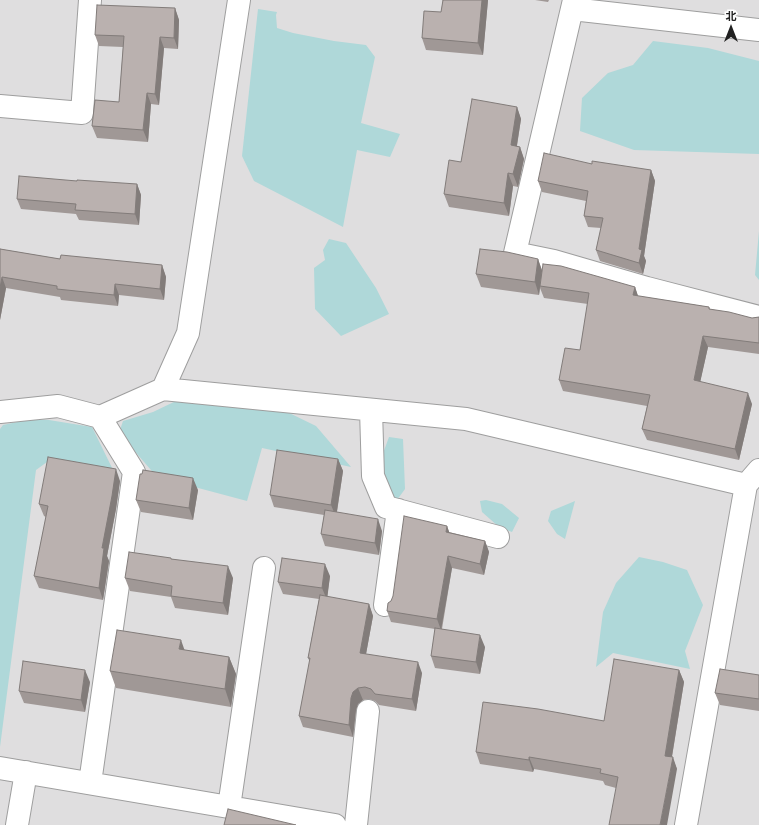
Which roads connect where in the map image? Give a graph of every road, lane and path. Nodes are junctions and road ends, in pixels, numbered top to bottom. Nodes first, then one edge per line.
1 (90, 0) edge
2 (239, 0) edge
3 (573, 4) edge
4 (759, 30) edge
5 (0, 106) edge
6 (759, 317) edge
7 (163, 390) junction
8 (370, 410) junction
9 (0, 412) edge
10 (100, 418) junction
11 (752, 477) edge
12 (398, 510) junction
13 (498, 537) dead end
14 (264, 568) dead end
15 (386, 606) edge
16 (368, 711) dead end
17 (0, 768) edge
18 (26, 772) junction
19 (90, 783) junction
20 (229, 807) junction
21 (325, 824) edge
22 (16, 825) edge
23 (356, 825) edge
24 (686, 825) edge

1 - 5 street
2 - 7 street
3 - 4 street
3 - 6 street
7 - 8 street
7 - 10 street
8 - 11 street
8 - 12 street
9 - 10 street
10 - 19 street
11 - 24 street
12 - 13 street
12 - 15 street
14 - 20 street
16 - 23 street
17 - 18 street
18 - 19 street
18 - 22 street
19 - 20 street
20 - 21 street

